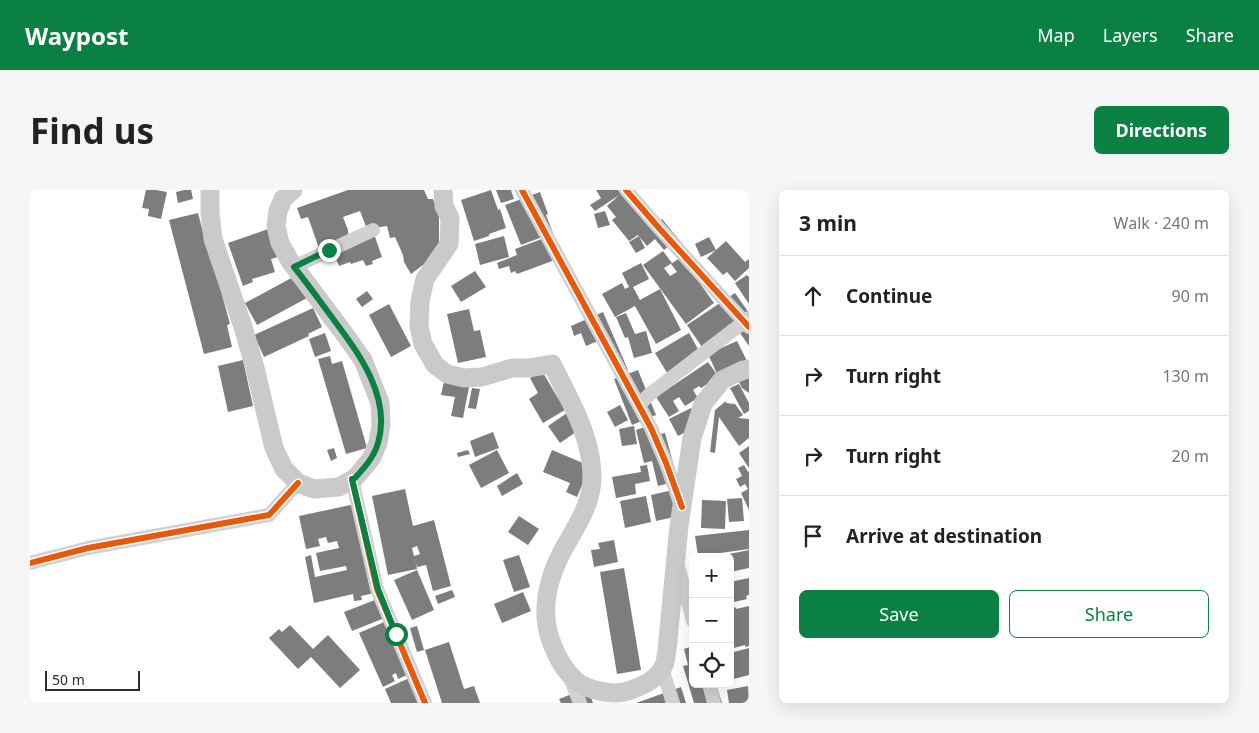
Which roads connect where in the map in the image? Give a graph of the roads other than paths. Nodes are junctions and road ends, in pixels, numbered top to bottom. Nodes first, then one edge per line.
1 (210, 190) edge
2 (293, 190) edge
3 (443, 190) edge
4 (522, 190) edge
5 (626, 190) edge
6 (373, 230) dead end
7 (294, 267) junction
8 (747, 322) edge
9 (749, 370) edge
10 (639, 405) junction
11 (352, 479) junction
12 (298, 483) junction
13 (682, 508) junction
14 (676, 557) junction
15 (30, 563) edge
16 (689, 606) edge
17 (662, 668) junction
18 (569, 674) junction
19 (711, 688) edge
20 (613, 697) edge
21 (425, 703) edge
22 (580, 703) edge
23 (673, 703) edge
24 (714, 703) edge

1 - 12 main road
2 - 7 main road
3 - 18 main road
4 - 10 street
5 - 8 street
6 - 7 street
7 - 11 main road
8 - 10 street
9 - 13 main road
10 - 13 street
11 - 12 main road
11 - 21 street
12 - 15 street
13 - 14 main road
14 - 16 street
14 - 17 main road
17 - 20 main road
17 - 23 street
18 - 20 main road
18 - 22 street
19 - 24 street

